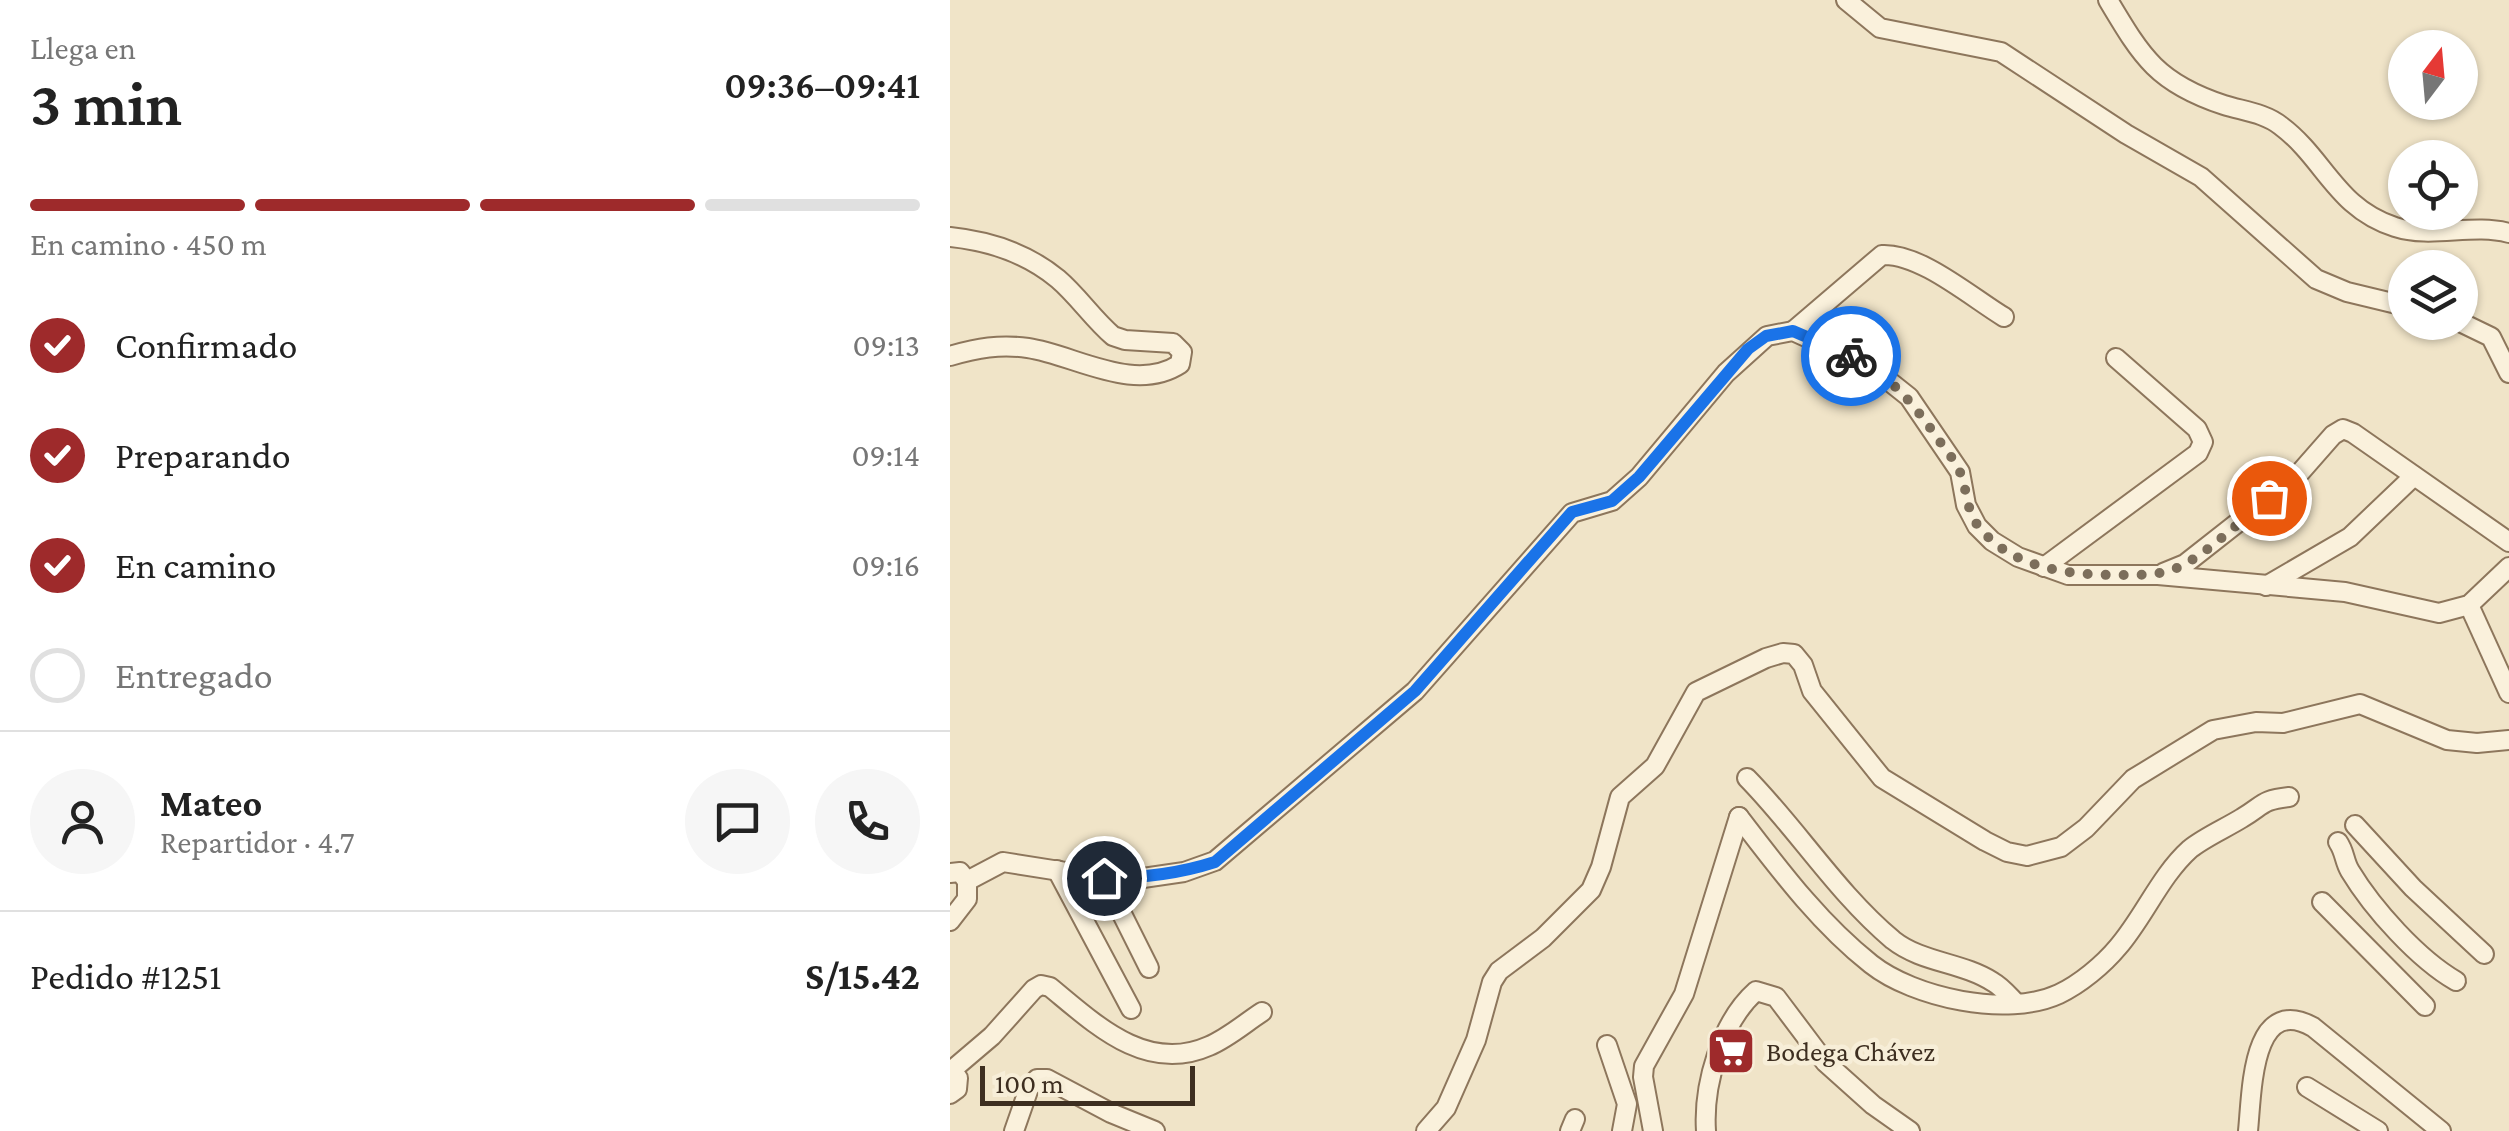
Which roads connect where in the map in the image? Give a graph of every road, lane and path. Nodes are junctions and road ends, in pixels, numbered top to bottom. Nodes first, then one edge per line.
1 (1846, 0) edge
2 (2108, 0) edge
3 (2509, 234) edge
4 (950, 237) edge
5 (2388, 302) edge
6 (2004, 317) dead end
7 (1793, 331) junction
8 (2478, 331) edge
9 (950, 356) edge
10 (2116, 358) dead end
11 (2509, 372) edge
12 (2414, 476) junction
13 (2509, 542) edge
14 (2044, 566) junction
15 (2509, 567) edge
16 (2158, 575) junction
17 (2266, 586) junction
18 (2469, 604) junction
19 (2509, 694) edge
20 (2508, 744) edge
21 (1746, 778) dead end
22 (2289, 797) dead end
23 (2355, 824) dead end
24 (2338, 842) dead end
25 (1057, 870) junction
26 (959, 877) edge
27 (1104, 878) junction
28 (2322, 902) dead end
29 (950, 921) edge
30 (2484, 954) dead end
31 (1149, 968) dead end
32 (2456, 981) dead end
33 (2016, 1003) junction
34 (2425, 1006) dead end
35 (1131, 1008) dead end
36 (1262, 1012) dead end
37 (1606, 1045) dead end
38 (951, 1069) edge
39 (2307, 1087) dead end
40 (950, 1094) edge
41 (1014, 1131) edge
42 (1155, 1131) edge
43 (1426, 1131) edge
44 (1622, 1131) edge
45 (1653, 1131) edge
46 (1706, 1131) edge
47 (1910, 1131) edge
48 (2248, 1131) edge
49 (2378, 1131) edge
50 (2441, 1131) edge

1 - 5 street
2 - 3 street
4 - 9 street
6 - 7 street
7 - 14 street
7 - 27 street
8 - 11 street
10 - 14 street
12 - 13 street
12 - 16 street
12 - 17 street
14 - 16 street
15 - 18 street
16 - 17 street
17 - 18 street
18 - 19 street
20 - 43 street
21 - 33 street
22 - 33 street
23 - 30 street
24 - 32 street
25 - 26 street
25 - 27 street
25 - 35 street
26 - 29 street
27 - 31 street
28 - 34 street
33 - 45 street
36 - 38 street
37 - 44 street
38 - 40 street
39 - 49 street
41 - 42 street
46 - 47 street
48 - 50 street

